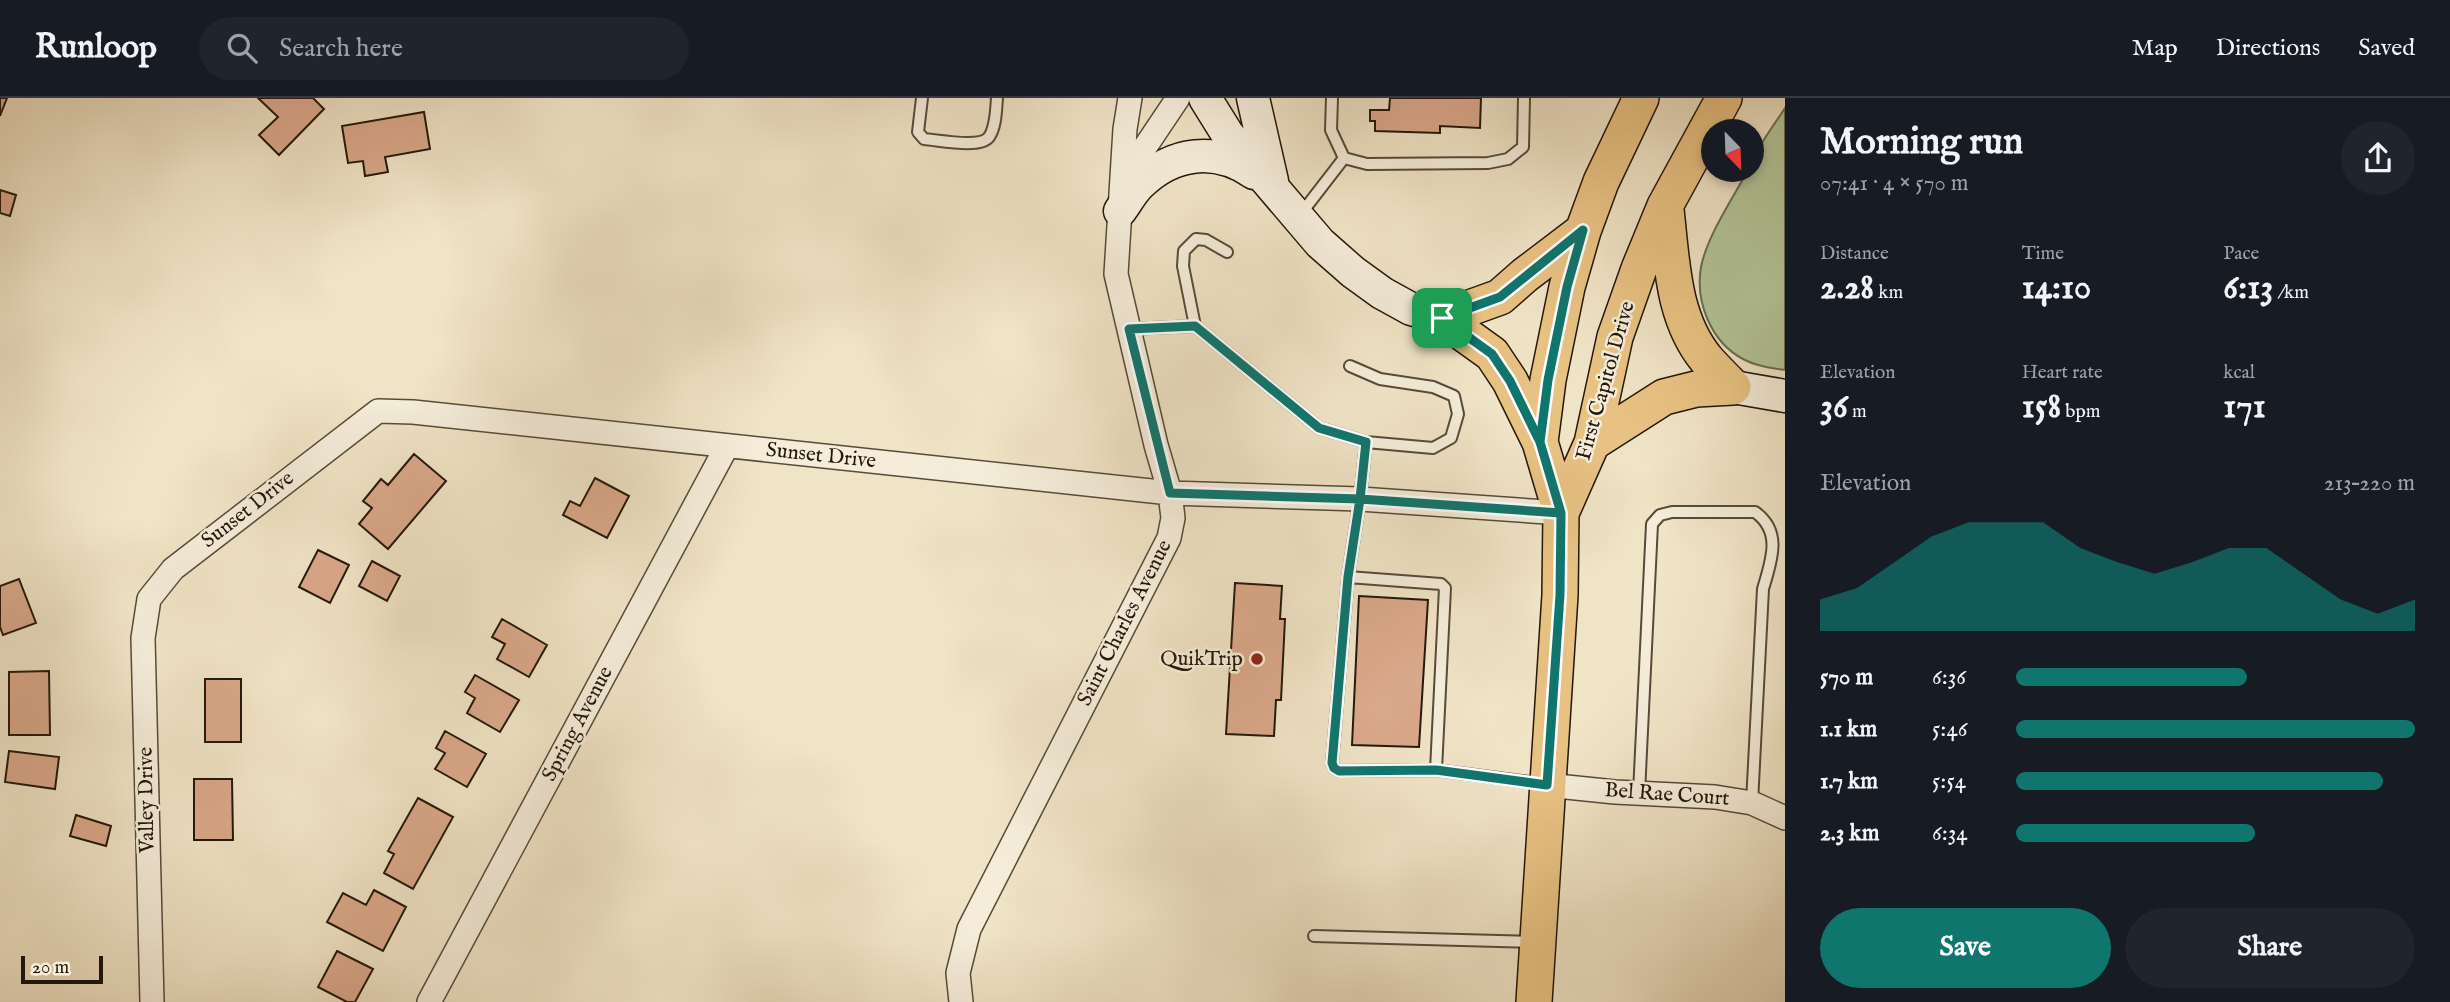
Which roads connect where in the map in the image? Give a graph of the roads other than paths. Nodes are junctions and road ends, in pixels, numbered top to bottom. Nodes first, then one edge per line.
1 (922, 98) edge
2 (998, 98) edge
3 (1130, 98) edge
4 (1178, 98) edge
5 (1205, 98) edge
6 (1253, 98) edge
7 (1332, 98) edge
8 (1524, 98) edge
9 (1641, 98) edge
10 (1724, 98) edge
11 (1343, 158) junction
12 (1123, 180) junction
13 (1273, 186) junction
14 (1665, 206) junction
15 (1119, 211) junction
16 (1298, 218) junction
17 (1583, 230) junction
18 (1227, 252) dead end
19 (1442, 318) junction
20 (1195, 326) junction
21 (1129, 329) junction
22 (1350, 366) dead end
23 (1733, 387) junction
24 (1785, 396) edge
25 (1366, 442) junction
26 (1540, 442) junction
27 (1592, 443) junction
28 (727, 446) junction
29 (1170, 493) junction
30 (1360, 499) junction
31 (1561, 513) junction
32 (1348, 577) junction
33 (149, 599) joint
34 (1436, 770) junction
35 (1547, 785) junction
36 (1639, 793) junction
37 (1752, 803) junction
38 (1785, 818) edge
39 (1314, 936) dead end
40 (1538, 942) junction
41 (152, 1002) edge
42 (429, 1002) edge
43 (961, 1002) edge
44 (1534, 1002) edge

1 - 2 lane
3 - 12 street, Saint Charles Avenue
4 - 12 street, Saint Charles Avenue
5 - 13 street
6 - 13 street
7 - 11 lane
8 - 11 lane
9 - 17 main road, First Capitol Drive
10 - 14 main road, First Capitol Drive
11 - 16 lane
12 - 15 street, Saint Charles Avenue
13 - 15 street
13 - 16 street
14 - 23 main road
14 - 27 main road, First Capitol Drive
15 - 21 street, Saint Charles Avenue
16 - 19 street
17 - 19 main road
17 - 26 main road, First Capitol Drive
18 - 20 lane
19 - 26 main road
20 - 21 lane
20 - 25 lane
21 - 29 street, Saint Charles Avenue
22 - 25 lane
23 - 24 street
23 - 27 main road
25 - 30 lane
26 - 31 main road, First Capitol Drive
27 - 31 main road, First Capitol Drive
28 - 29 street, Sunset Drive
28 - 33 street, Sunset Drive
28 - 42 street, Spring Avenue
29 - 30 street, Sunset Drive
29 - 43 street, Saint Charles Avenue
30 - 31 street, Sunset Drive
30 - 32 lane
31 - 35 main road, First Capitol Drive
32 - 34 lane
32 - 34 lane
33 - 41 street, Valley Drive
34 - 35 lane
35 - 36 street, Bel Rae Court
35 - 40 main road, First Capitol Drive
36 - 37 street, Bel Rae Court
36 - 37 lane
37 - 38 street, Bel Rae Court
39 - 40 lane
40 - 44 main road, First Capitol Drive

